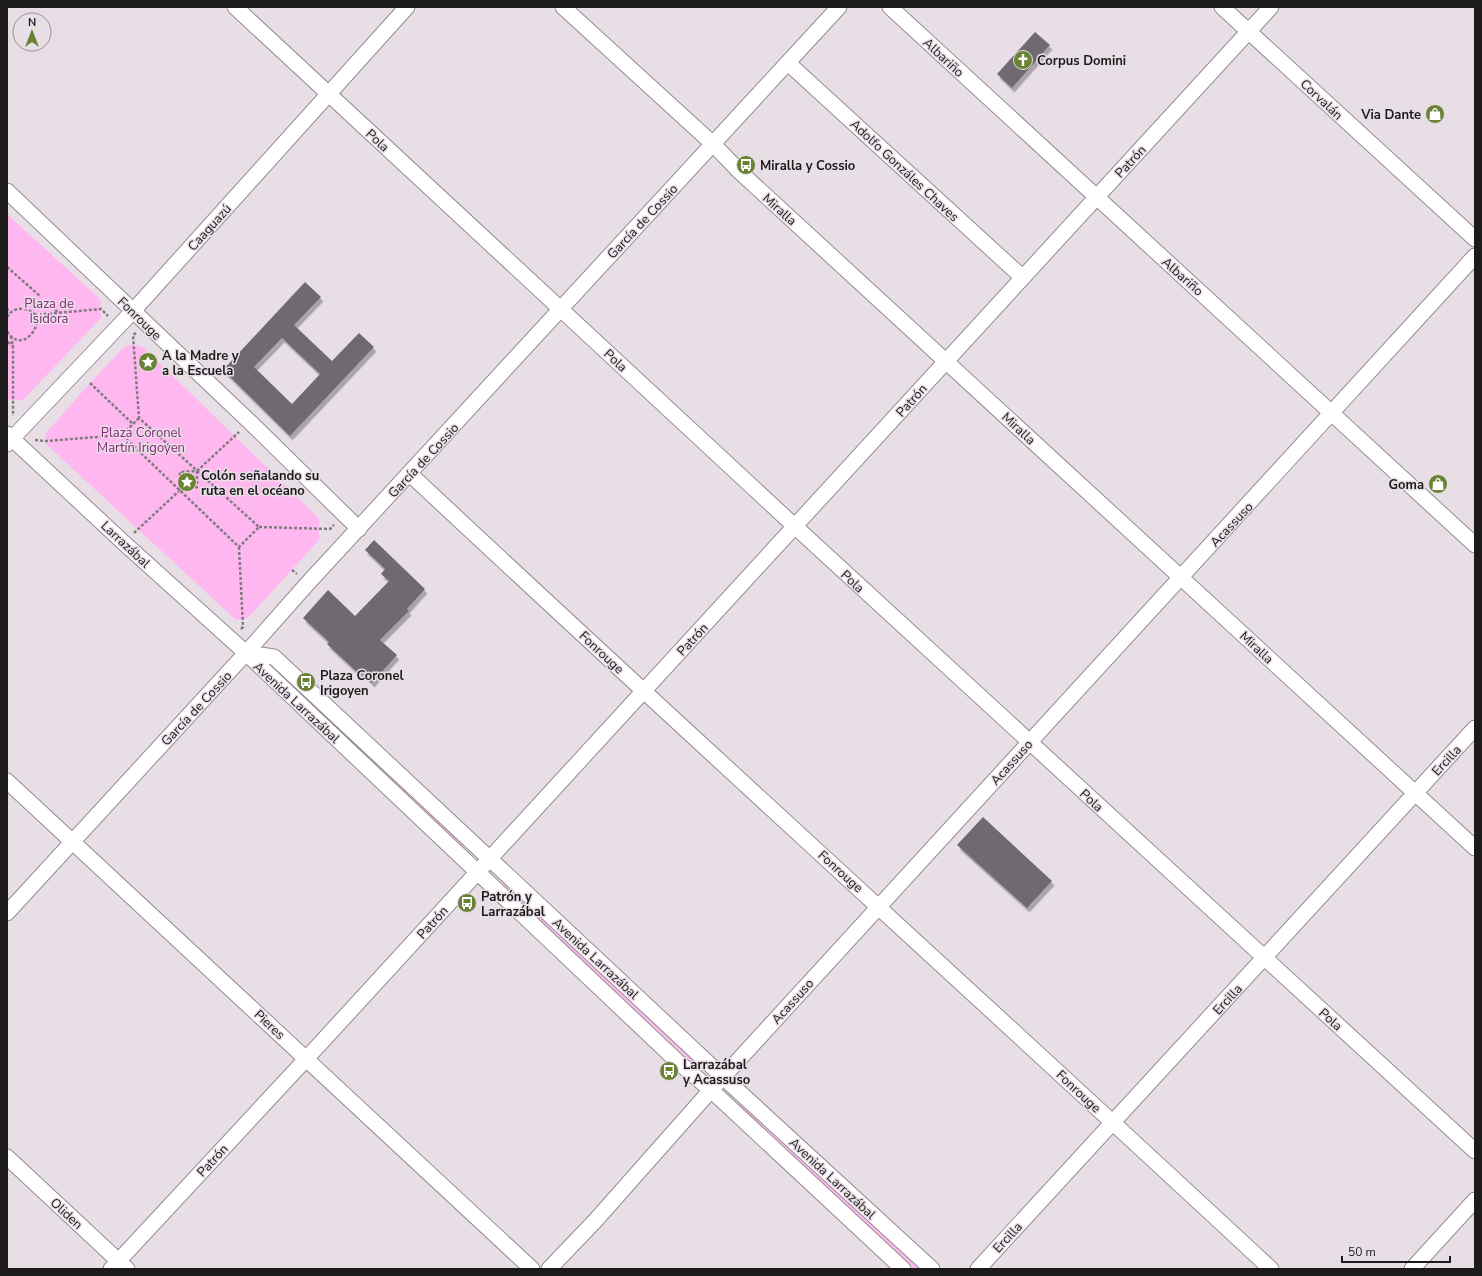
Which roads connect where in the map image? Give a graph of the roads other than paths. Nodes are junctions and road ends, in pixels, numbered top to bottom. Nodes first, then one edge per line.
1 (235, 7) edge
2 (407, 7) edge
3 (563, 7) edge
4 (839, 7) edge
5 (890, 7) edge
6 (1222, 7) edge
7 (1271, 7) edge
8 (1248, 31) junction
9 (788, 63) junction
10 (328, 94) junction
11 (713, 144) junction
12 (7, 191) edge
13 (1097, 197) junction
14 (1475, 239) edge
15 (1475, 256) edge
16 (1022, 277) junction
17 (560, 309) junction
18 (133, 312) junction
19 (947, 361) junction
20 (1333, 413) junction
21 (9, 438) edge
22 (410, 474) junction
23 (795, 527) junction
24 (359, 529) junction
25 (1475, 545) edge
26 (1182, 578) junction
27 (246, 653) junction
28 (644, 691) junction
29 (1475, 728) edge
30 (1029, 742) junction
31 (7, 781) edge
32 (1415, 793) junction
33 (73, 842) junction
34 (1475, 848) edge
35 (490, 858) junction
36 (477, 873) junction
37 (879, 906) junction
38 (7, 913) edge
39 (1264, 959) junction
40 (307, 1058) junction
41 (723, 1077) junction
42 (711, 1090) junction
43 (1113, 1122) junction
44 (1475, 1151) edge
45 (7, 1158) edge
46 (1475, 1200) edge
47 (118, 1266) edge
48 (532, 1269) edge
49 (549, 1269) edge
50 (903, 1269) edge
51 (932, 1269) edge
52 (978, 1269) edge
53 (1271, 1269) edge
54 (1412, 1269) edge

1 - 10 street, Pola
2 - 10 street, Caaguazú
3 - 11 street, Miralla
4 - 9 street, García de Cossio
5 - 13 street, Albariño
6 - 8 street, Corvalán
7 - 8 street, Patrón
8 - 13 street, Patrón
8 - 14 street, Corvalán
9 - 11 street, García de Cossio
9 - 16 street, Adolfo Gonzáles Chaves
10 - 17 street, Pola
10 - 18 street, Caaguazú
11 - 17 street, García de Cossio
11 - 19 street, Miralla
12 - 18 street, Fonrouge
13 - 16 street, Patrón
13 - 20 street, Albariño
15 - 20 street, Acassuso
16 - 19 street, Patrón
17 - 22 street, García de Cossio
17 - 23 street, Pola
18 - 21 street, Caaguazú
18 - 24 street, Fonrouge
19 - 23 street, Patrón
19 - 26 street, Miralla
20 - 25 street, Albariño
20 - 26 street, Acassuso
21 - 27 street, Larrazábal
22 - 24 street, García de Cossio
22 - 28 street, Fonrouge
23 - 28 street, Patrón
23 - 30 street, Pola
24 - 27 street, García de Cossio
26 - 30 street, Acassuso
26 - 32 street, Miralla
27 - 33 street, García de Cossio
27 - 35 street, Avenida Larrazábal
27 - 36 street, Avenida Larrazábal
28 - 35 street, Patrón
28 - 37 street, Fonrouge
29 - 32 street, Ercilla
30 - 37 street, Acassuso
30 - 39 street, Pola
31 - 33 street, Pieres
32 - 34 street, Miralla
32 - 39 street, Ercilla
33 - 38 street, García de Cossio
33 - 40 street, Pieres
35 - 36 street, Patrón
35 - 41 street, Avenida Larrazábal
36 - 40 street, Patrón
36 - 42 street, Avenida Larrazábal
37 - 41 street, Acassuso
37 - 43 street, Fonrouge
39 - 43 street, Ercilla
39 - 44 street, Pola
40 - 47 street, Patrón
40 - 48 street, Pieres
41 - 42 street, Acassuso
41 - 51 street, Avenida Larrazábal
42 - 49 street, Acassuso
42 - 50 street, Avenida Larrazábal
43 - 52 street, Ercilla
43 - 53 street, Fonrouge
45 - 47 street, Oliden
46 - 54 street

